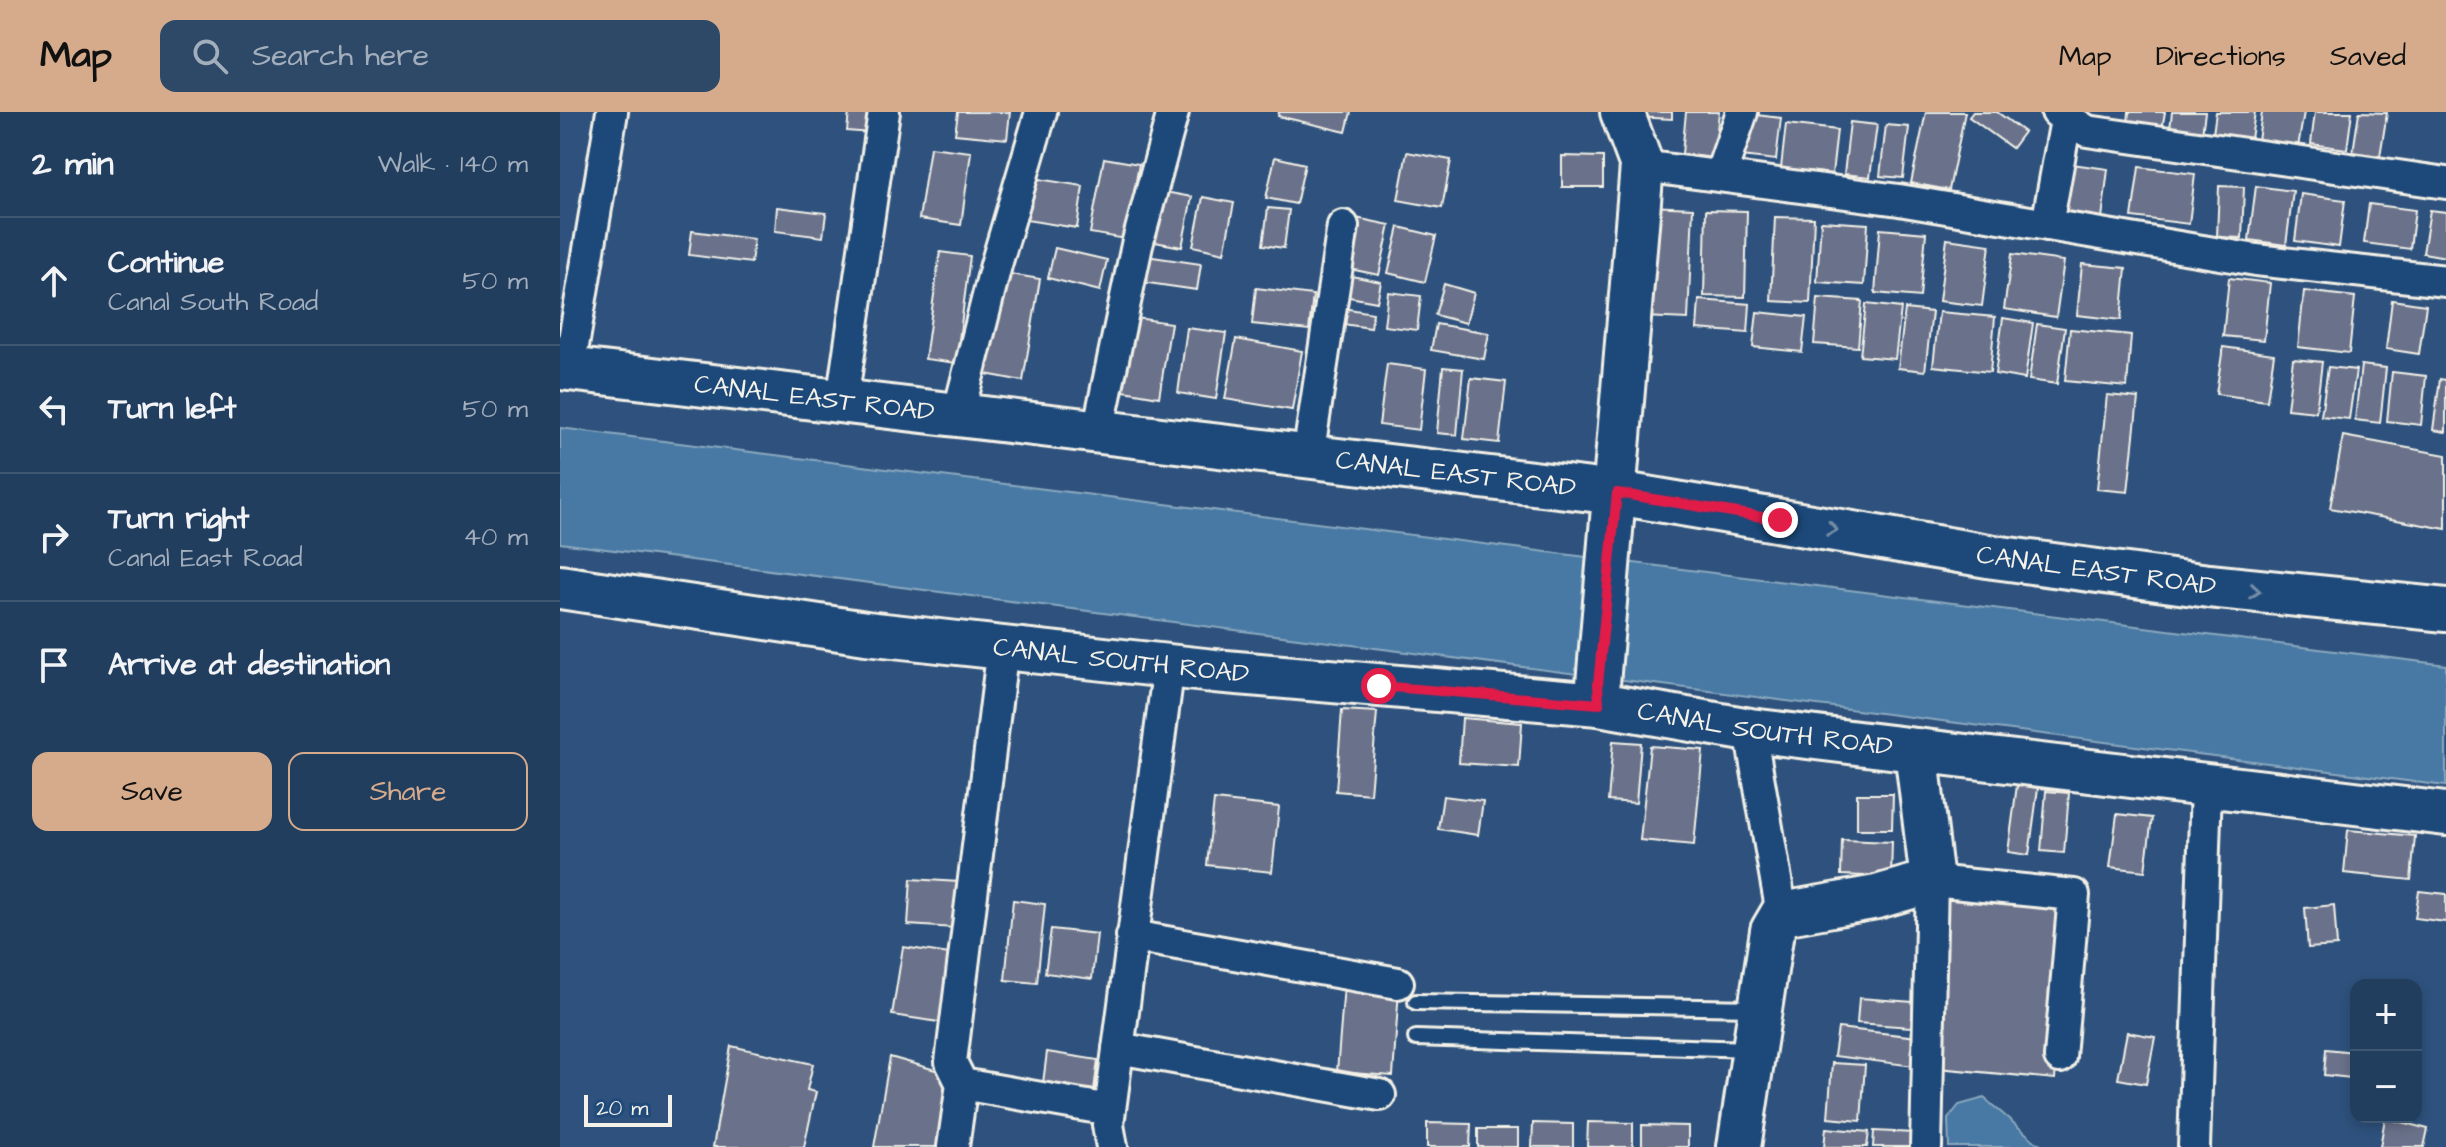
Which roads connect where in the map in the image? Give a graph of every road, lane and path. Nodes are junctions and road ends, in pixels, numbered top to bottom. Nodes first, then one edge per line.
1 (612, 112) edge
2 (884, 112) edge
3 (1041, 112) edge
4 (1173, 112) edge
5 (1622, 112) edge
6 (1742, 112) edge
7 (2062, 116) edge
8 (1642, 166) junction
9 (1720, 176) junction
10 (2446, 183) edge
11 (2047, 225) junction
12 (1343, 226) dead end
13 (2446, 281) edge
14 (565, 369) edge
15 (842, 401) junction
16 (958, 415) junction
17 (1098, 431) junction
18 (1308, 457) junction
19 (1616, 509) junction
20 (560, 587) edge
21 (2446, 610) edge
22 (1003, 647) junction
23 (1169, 665) junction
24 (1599, 694) junction
25 (1750, 730) junction
26 (1916, 750) junction
27 (2206, 787) junction
28 (2446, 814) edge
29 (1932, 881) junction
30 (1782, 914) junction
31 (1132, 936) junction
32 (1407, 992) joint
33 (1761, 1008) junction
34 (1416, 1038) dead end
35 (1118, 1048) junction
36 (1754, 1049) junction
37 (2060, 1057) dead end
38 (962, 1084) junction
39 (1380, 1095) dead end
40 (1110, 1110) junction
41 (953, 1147) edge
42 (1112, 1147) edge
43 (1739, 1147) edge
44 (1926, 1147) edge
45 (2194, 1147) edge

1 - 14 street
2 - 15 street
3 - 16 street
4 - 17 street
5 - 8 street
6 - 9 street
7 - 10 street
7 - 11 street
8 - 9 street
8 - 19 street
9 - 11 street
11 - 13 street
12 - 18 street
14 - 15 street, CANAL EAST ROAD
15 - 16 street, CANAL EAST ROAD
16 - 17 street, CANAL EAST ROAD
17 - 18 street, CANAL EAST ROAD
18 - 19 street, CANAL EAST ROAD
19 -> 21 street, CANAL EAST ROAD
19 - 24 street
20 - 22 street, CANAL SOUTH ROAD
22 - 23 street, CANAL SOUTH ROAD
22 - 38 street
23 - 24 street, CANAL SOUTH ROAD
23 - 31 street
24 - 25 street, CANAL SOUTH ROAD
25 - 26 street, CANAL SOUTH ROAD
25 - 30 street
26 - 27 street, CANAL SOUTH ROAD
26 - 29 street
27 - 28 street, CANAL SOUTH ROAD
27 - 45 street
29 - 30 street
29 - 37 street
29 - 44 street
30 - 33 street
31 - 32 street
31 - 35 street
32 - 33 lane
33 - 36 street
34 - 36 lane
35 - 39 street
35 - 40 street
36 - 43 street
38 - 40 street
38 - 41 street
40 - 42 street

